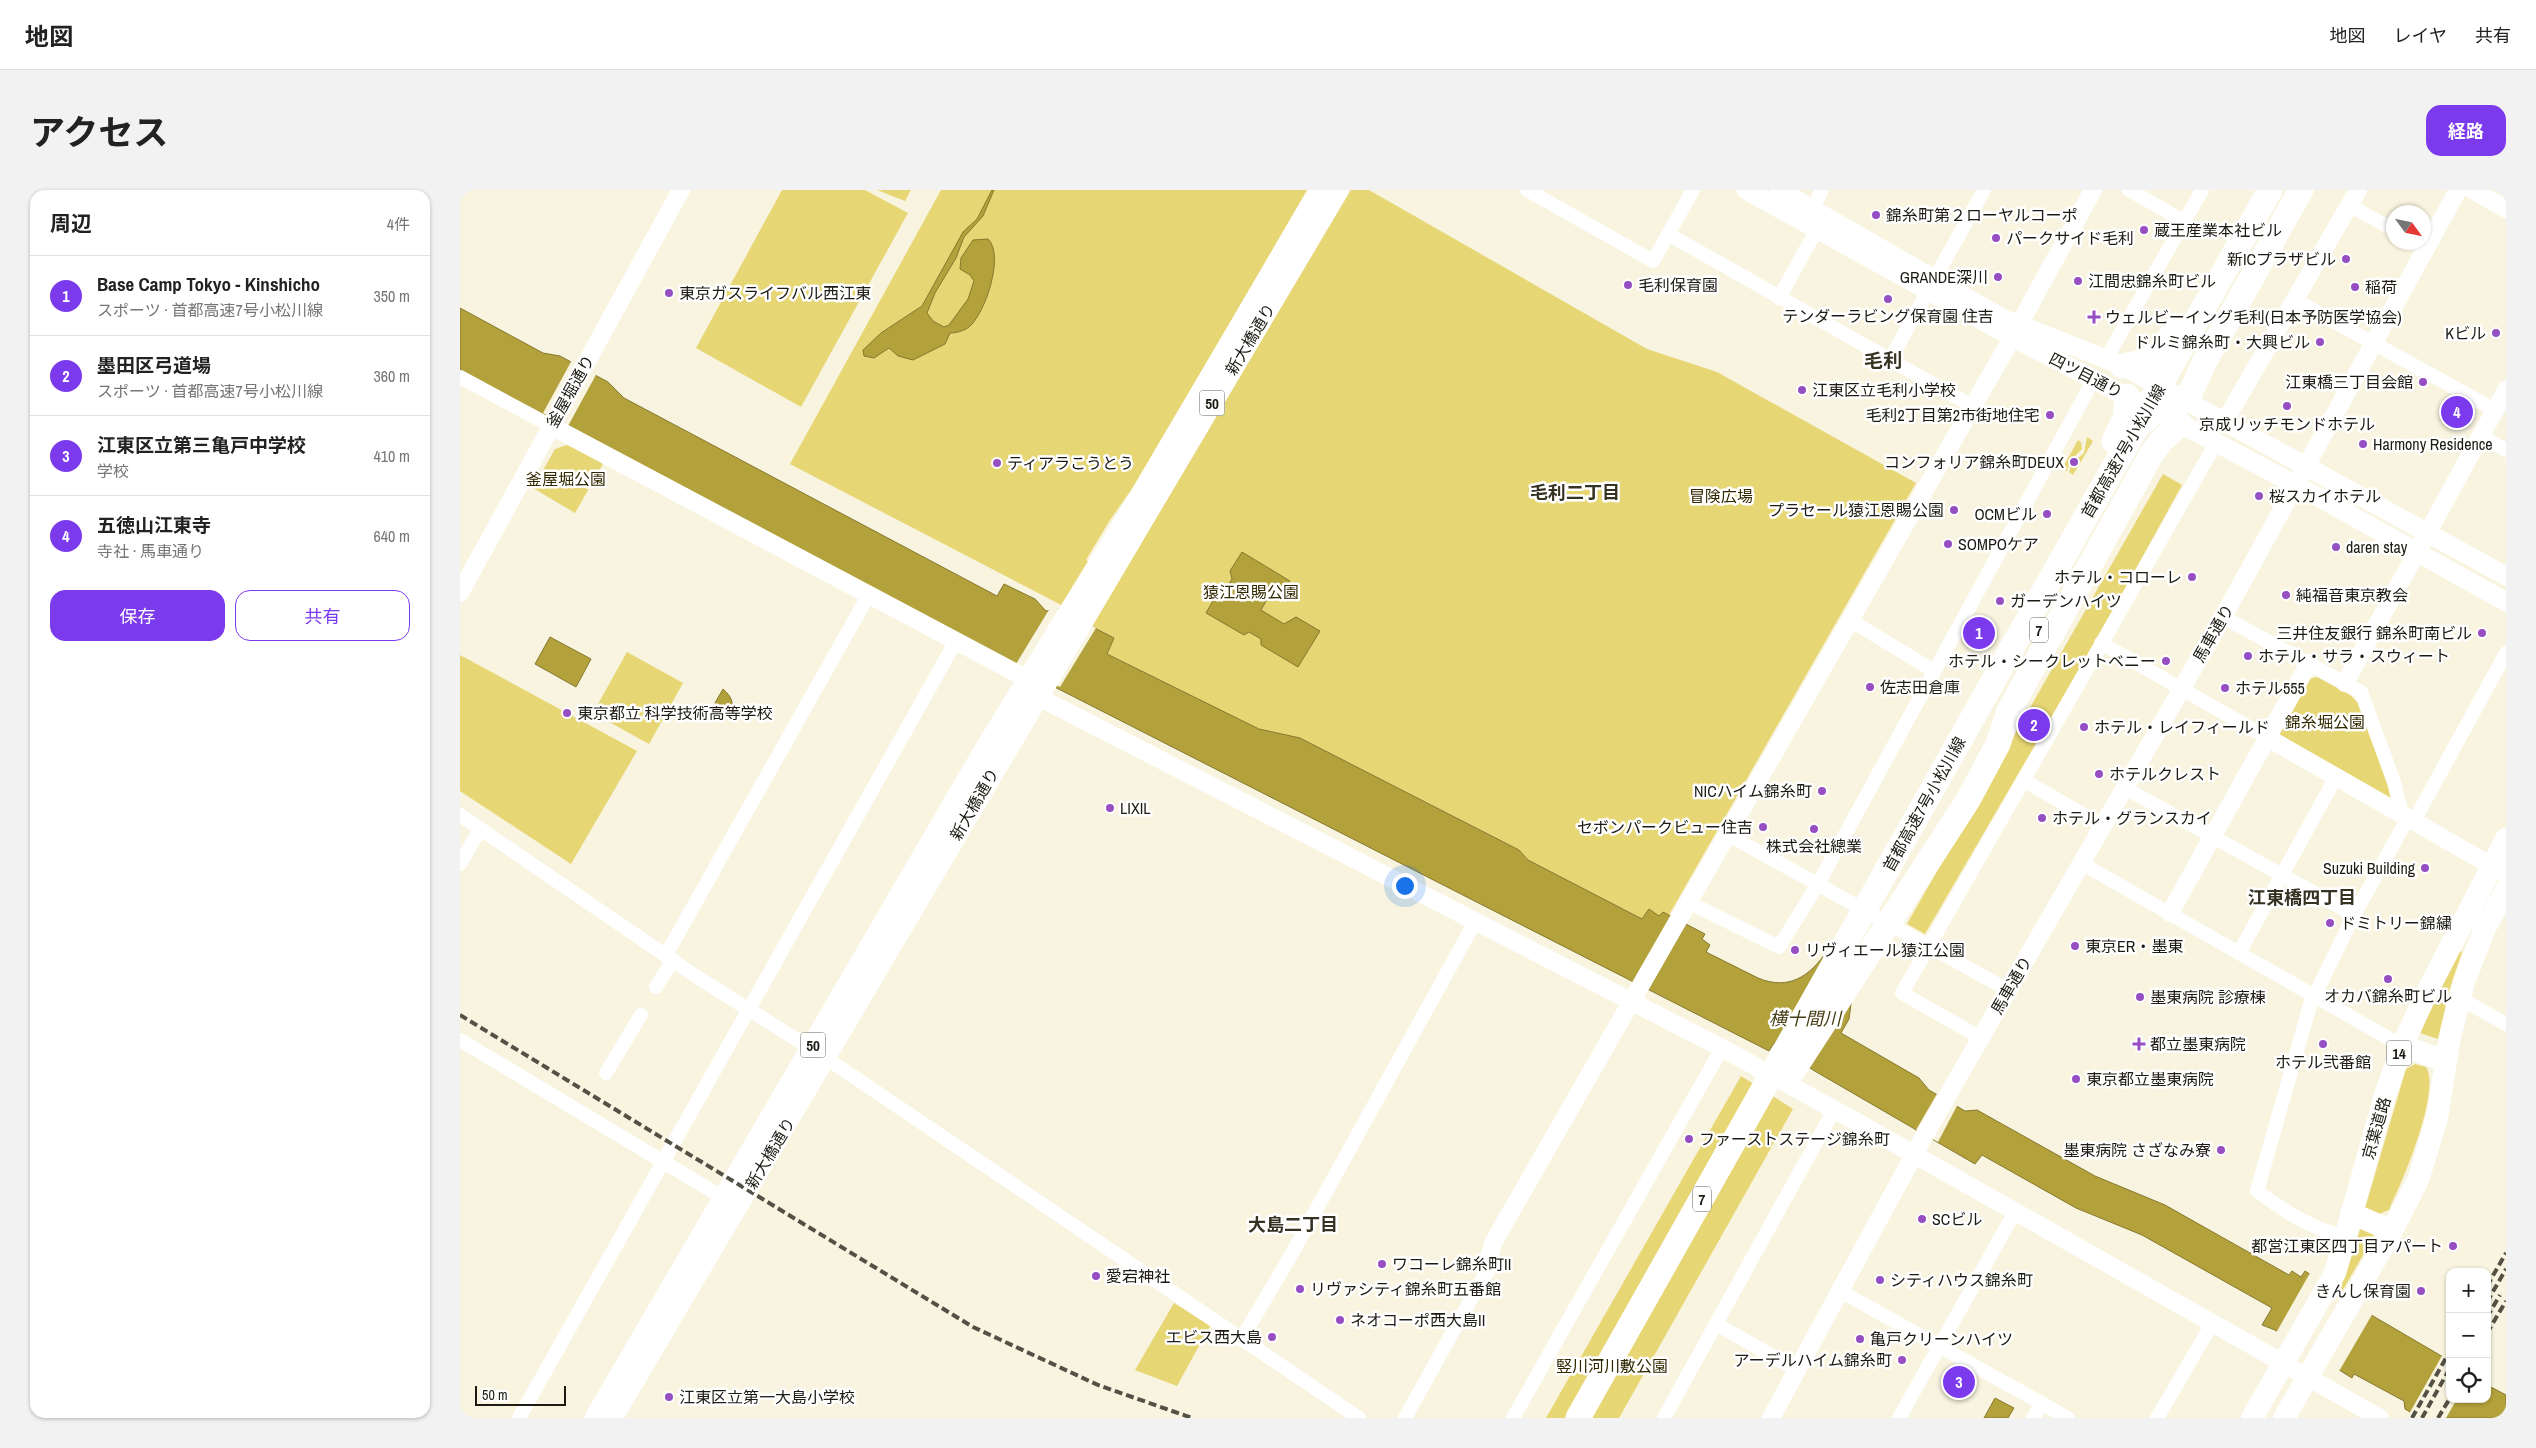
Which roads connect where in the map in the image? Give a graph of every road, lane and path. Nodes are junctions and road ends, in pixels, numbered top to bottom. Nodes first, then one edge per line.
1 (681, 190) edge
2 (1320, 190) edge
3 (1338, 190) edge
4 (1527, 190) edge
5 (1693, 190) edge
6 (1746, 190) edge
7 (1779, 190) edge
8 (1822, 190) edge
9 (1984, 190) edge
10 (2093, 190) edge
11 (2129, 190) edge
12 (2202, 190) edge
13 (2255, 190) edge
14 (2270, 190) edge
15 (2287, 190) edge
16 (2301, 190) edge
17 (2458, 190) edge
18 (2472, 190) edge
19 (2353, 198) edge
20 (1812, 209) junction
21 (2506, 209) edge
22 (2184, 220) junction
23 (2386, 224) edge
24 (1817, 229) junction
25 (2431, 230) edge
26 (1668, 234) junction
27 (2418, 250) edge
28 (1931, 285) junction
29 (1780, 298) junction
30 (2294, 300) junction
31 (2016, 331) junction
32 (2372, 343) junction
33 (2164, 349) junction
34 (1890, 360) junction
35 (2114, 362) junction
36 (460, 377) edge
37 (2094, 379) junction
38 (2148, 380) junction
39 (2506, 390) edge
40 (2127, 396) junction
41 (1972, 406) junction
42 (2175, 409) junction
43 (2495, 410) junction
44 (2225, 421) junction
45 (553, 422) junction
46 (2481, 436) junction
47 (2216, 443) junction
48 (2506, 450) edge
49 (2306, 464) junction
50 (2294, 484) junction
51 (2428, 533) junction
52 (2417, 552) junction
53 (2049, 557) junction
54 (2506, 576) edge
55 (460, 593) edge
56 (868, 596) junction
57 (2506, 602) edge
58 (1078, 612) junction
59 (2223, 617) junction
60 (1850, 620) junction
61 (956, 641) junction
62 (2102, 643) junction
63 (2506, 653) edge
64 (2309, 664) junction
65 (1934, 670) junction
66 (1036, 683) junction
67 (2345, 683) junction
68 (2182, 689) junction
69 (2268, 738) junction
70 (2336, 777) junction
71 (2023, 780) junction
72 (2125, 788) junction
73 (460, 816) edge
74 (2408, 818) junction
75 (2103, 826) junction
76 (480, 828) junction
77 (1727, 834) junction
78 (2213, 837) junction
79 (2506, 839) edge
80 (2081, 863) junction
81 (460, 864) edge
82 (2499, 870) edge
83 (2282, 875) junction
84 (1818, 884) junction
85 (2506, 889) edge
86 (1684, 909) junction
87 (2170, 913) junction
88 (2354, 915) junction
89 (1476, 920) junction
90 (1929, 944) junction
91 (2239, 953) junction
92 (669, 958) junction
93 (1826, 980) junction
94 (656, 987) dead end
95 (2008, 990) junction
96 (2314, 995) junction
97 (2459, 998) junction
98 (1630, 1002) junction
99 (748, 1010) junction
100 (641, 1015) dead end
101 (2506, 1024) edge
102 (1981, 1038) junction
103 (460, 1040) edge
104 (2402, 1046) junction
105 (1722, 1048) junction
106 (819, 1054) junction
107 (2446, 1061) junction
108 (1793, 1071) junction
109 (606, 1073) dead end
110 (1834, 1110) junction
111 (1918, 1147) junction
112 (663, 1162) junction
113 (722, 1197) junction
114 (2015, 1212) junction
115 (2351, 1213) junction
116 (2392, 1231) junction
117 (2345, 1237) junction
118 (1486, 1272) joint
119 (1840, 1291) junction
120 (1716, 1324) junction
121 (2212, 1324) junction
122 (1241, 1340) junction
123 (1939, 1347) junction
124 (2287, 1355) junction
125 (2312, 1369) junction
126 (1797, 1370) junction
127 (2042, 1403) junction
128 (519, 1418) edge
129 (595, 1418) edge
130 (612, 1418) edge
131 (1359, 1418) edge
132 (1405, 1418) edge
133 (1513, 1418) edge
134 (1578, 1418) edge
135 (1595, 1418) edge
136 (1664, 1418) edge
137 (1771, 1418) edge
138 (1899, 1418) edge
139 (2033, 1418) edge
140 (2068, 1418) edge
141 (2157, 1418) edge
142 (2252, 1418) edge
143 (2284, 1418) edge
144 (2380, 1418) edge

1 - 45 street, 釜屋堀通り
2 - 58 main road, 新大橋通り / 50
3 - 58 main road, 新大橋通り / 50
4 - 26 street
5 - 26 street
6 - 24 main road, 四ツ目通り
7 - 20 main road, 四ツ目通り
8 - 20 street
9 - 28 street
10 - 31 street
11 - 22 street
12 - 22 street
13 - 33 highway
14 - 93 highway, 首都高速7号小松川線 / 7
15 - 108 highway, 首都高速7号小松川線 / 7
16 - 42 highway
17 - 25 street, 馬車通り
18 - 21 street
19 - 23 street
19 - 30 street
20 - 28 main road, 四ツ目通り
22 - 35 street
24 - 28 main road, 四ツ目通り
24 - 29 street
26 - 29 street
27 - 32 street, 馬車通り
28 - 31 main road, 四ツ目通り
28 - 34 street
29 - 34 street
30 - 32 street
30 - 44 street
31 - 35 main road, 四ツ目通り
31 - 37 main road, 四ツ目通り
31 - 41 street
32 - 43 street
32 - 49 street, 馬車通り
33 - 35 highway
33 - 38 highway
34 - 41 street
35 - 38 main road, 四ツ目通り
36 - 45 street
37 - 40 main road, 四ツ目通り
37 - 65 street
38 - 42 main road, 四ツ目通り
39 - 43 street
40 - 42 main road, 四ツ目通り
40 - 53 highway
41 - 60 street
42 - 44 main road, 四ツ目通り
42 - 47 main road, 四ツ目通り
42 - 53 highway
42 - 108 highway
43 - 46 street
44 - 49 main road, 四ツ目通り
45 - 55 street, 釜屋堀通り
45 - 56 street
46 - 48 street
46 - 51 street
47 - 50 main road, 四ツ目通り
47 - 62 street
49 - 50 street, 馬車通り
49 - 51 main road, 四ツ目通り
50 - 52 main road, 四ツ目通り
50 - 59 street, 馬車通り
51 - 52 street
51 - 54 main road, 四ツ目通り
52 - 57 main road, 四ツ目通り
52 - 67 street
53 - 93 highway
56 - 61 street
56 - 92 street
58 - 66 main road, 新大橋通り / 50
59 - 64 street
59 - 68 street, 馬車通り
60 - 65 street
60 - 77 street
61 - 66 street
61 - 99 street
62 - 68 street
62 - 71 street
63 - 74 street
64 - 67 street
64 - 69 street
65 - 84 street
66 - 89 street
66 - 106 main road, 新大橋通り / 50
67 - 74 street
68 - 69 street
68 - 72 street, 馬車通り
69 - 70 street
69 - 78 street
70 - 74 street
70 - 83 street
71 - 75 street
71 - 90 street
72 - 75 street, 馬車通り
72 - 78 street
73 - 76 street
74 - 82 street
74 - 88 street
75 - 80 street, 馬車通り
76 - 81 street
76 - 92 street
77 - 84 street
77 - 86 street
78 - 83 street
78 - 87 street
79 - 82 highway, 京葉道路 / 14
80 - 87 street
80 - 95 street, 馬車通り
82 - 104 highway, 京葉道路 / 14
83 - 88 street
83 - 91 street
84 - 86 street
84 - 90 street
85 - 97 highway
86 - 98 street
87 - 91 street
88 - 96 street
89 - 98 street
89 - 122 street
90 - 95 street
90 - 102 street
91 - 96 street
92 - 94 street
92 - 99 street
93 - 134 highway, 首都高速7号小松川線 / 7
95 - 102 street, 馬車通り
96 - 104 street
96 - 117 street
97 - 101 street
97 - 107 highway
98 - 105 street
98 - 118 street
99 - 106 street
99 - 112 street
100 - 109 street
102 - 111 street, 馬車通り
103 - 112 street
104 - 107 highway
104 - 115 highway, 京葉道路 / 14
105 - 110 street
105 - 133 street
106 - 113 main road, 新大橋通り / 50
106 - 122 street
106 - 130 main road, 新大橋通り / 50
107 - 116 highway
108 - 135 highway, 首都高速7号小松川線 / 7
110 - 111 street
110 - 120 street
111 - 114 street
111 - 119 street, 馬車通り
112 - 113 street
112 - 128 street
113 - 129 main road, 新大橋通り / 50
114 - 121 street
114 - 123 street
115 - 116 highway
115 - 117 highway, 京葉道路 / 14
116 - 125 highway
117 - 124 highway, 京葉道路 / 14
118 - 132 street
119 - 123 street
119 - 126 street, 馬車通り
120 - 126 street
120 - 136 street
121 - 124 street
121 - 141 street
122 - 131 street
123 - 127 street
123 - 138 street
124 - 125 street
124 - 142 highway, 京葉道路 / 14
125 - 143 highway
125 - 144 street
126 - 137 street, 馬車通り
127 - 139 street
127 - 140 street

